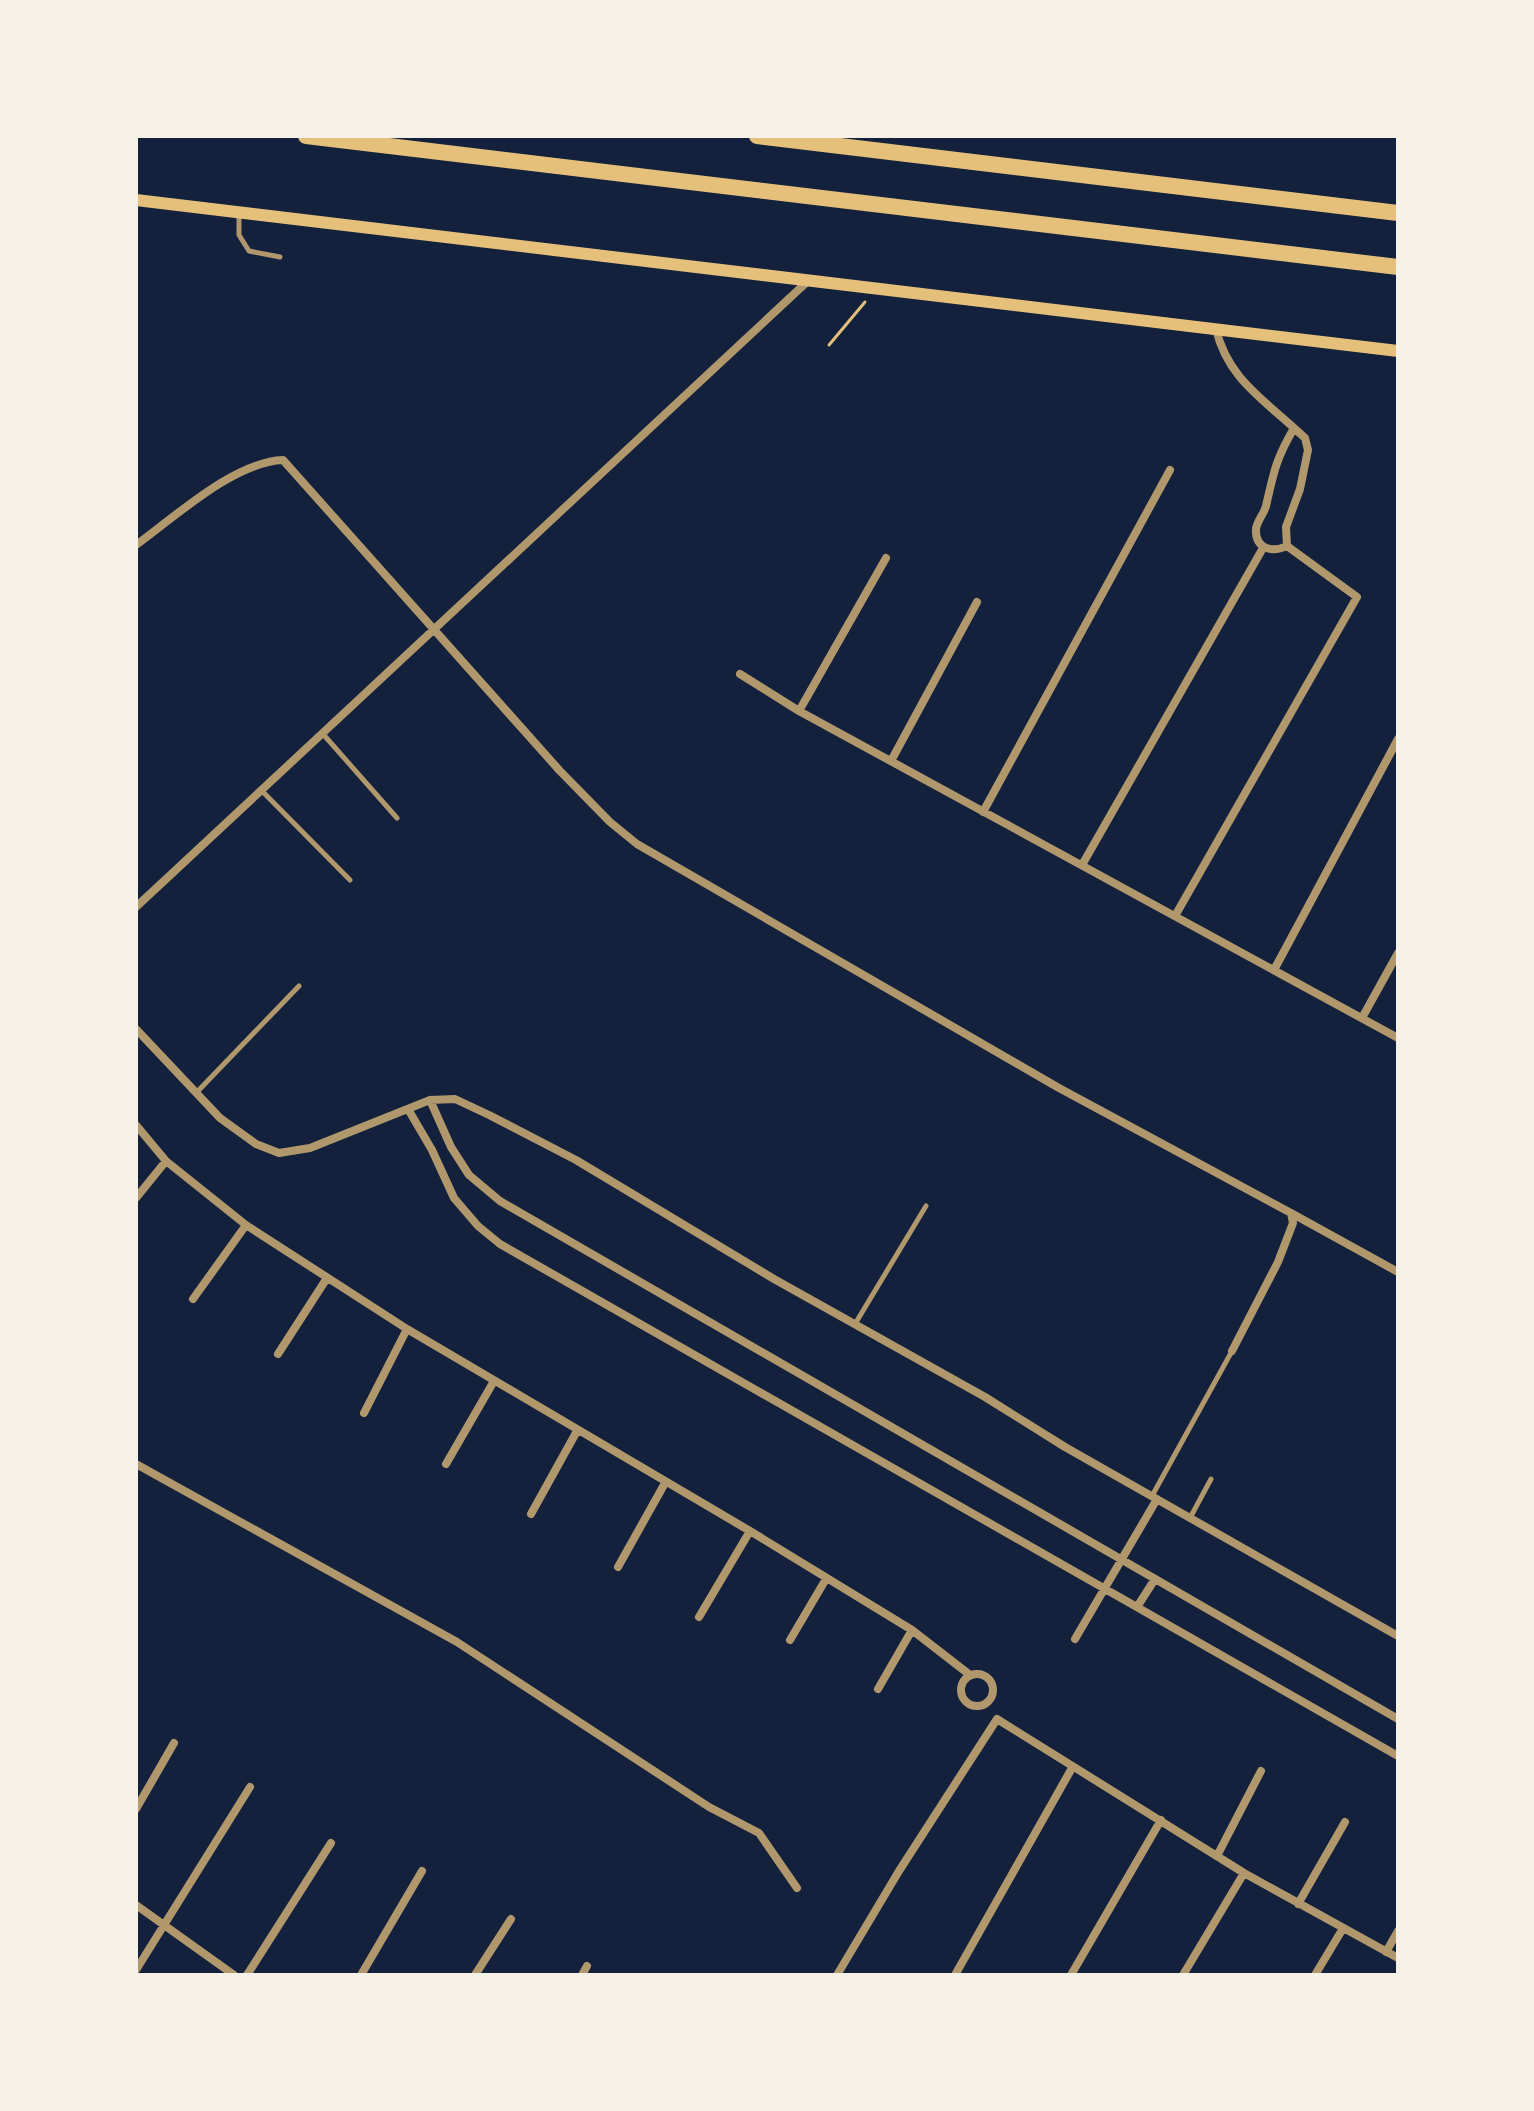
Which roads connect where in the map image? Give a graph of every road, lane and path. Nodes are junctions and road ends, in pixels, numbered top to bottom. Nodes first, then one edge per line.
1 (306, 136) edge
2 (757, 136) edge
3 (136, 200) edge
4 (239, 212) junction
5 (1398, 213) edge
6 (280, 257) dead end
7 (1398, 267) edge
8 (809, 280) junction
9 (876, 288) junction
10 (1216, 329) junction
11 (829, 345) dead end
12 (1398, 351) edge
13 (1294, 428) junction
14 (1170, 470) dead end
15 (136, 545) edge
16 (1287, 546) junction
17 (1263, 548) junction
18 (886, 558) dead end
19 (977, 602) dead end
20 (435, 629) junction
21 (740, 674) dead end
22 (799, 711) junction
23 (323, 734) junction
24 (1398, 739) edge
25 (891, 761) junction
26 (261, 790) junction
27 (983, 812) junction
28 (397, 818) dead end
29 (1082, 865) junction
30 (350, 880) dead end
31 (136, 907) edge
32 (1175, 916) junction
33 (1398, 953) edge
34 (1274, 970) junction
35 (299, 986) dead end
36 (1362, 1018) junction
37 (136, 1029) edge
38 (1398, 1038) edge
39 (196, 1093) junction
40 (430, 1100) junction
41 (408, 1109) junction
42 (136, 1125) edge
43 (166, 1161) junction
44 (136, 1198) edge
45 (926, 1206) dead end
46 (1291, 1213) junction
47 (246, 1225) junction
48 (1398, 1272) edge
49 (327, 1278) junction
50 (193, 1299) dead end
51 (855, 1324) junction
52 (407, 1329) junction
53 (1232, 1351) joint
54 (278, 1354) dead end
55 (494, 1381) junction
56 (364, 1413) dead end
57 (577, 1431) junction
58 (136, 1464) edge
59 (446, 1464) dead end
60 (1211, 1479) dead end
61 (665, 1483) junction
62 (1154, 1498) junction
63 (531, 1514) dead end
64 (1190, 1518) junction
65 (750, 1531) junction
66 (1122, 1560) junction
67 (618, 1567) dead end
68 (826, 1579) junction
69 (1155, 1579) junction
70 (1105, 1589) junction
71 (1137, 1607) junction
72 (699, 1617) dead end
73 (912, 1630) junction
74 (1398, 1636) edge
75 (1075, 1639) dead end
76 (790, 1640) dead end
77 (970, 1675) junction
78 (878, 1689) dead end
79 (984, 1706) junction
80 (997, 1719) junction
81 (1398, 1719) edge
82 (174, 1743) dead end
83 (1398, 1756) edge
84 (1072, 1768) junction
85 (1261, 1771) dead end
86 (250, 1787) dead end
87 (136, 1809) edge
88 (1161, 1820) junction
89 (1345, 1822) dead end
90 (331, 1843) dead end
91 (1217, 1856) junction
92 (422, 1871) dead end
93 (1244, 1873) junction
94 (797, 1888) dead end
95 (1298, 1904) junction
96 (136, 1905) edge
97 (511, 1919) dead end
98 (164, 1927) junction
99 (1342, 1930) junction
100 (1398, 1931) edge
101 (1386, 1952) junction
102 (1398, 1958) edge
103 (587, 1966) dead end
104 (136, 1970) edge
105 (234, 1975) edge
106 (247, 1975) edge
107 (361, 1975) edge
108 (475, 1975) edge
109 (582, 1975) edge
110 (837, 1975) edge
111 (955, 1975) edge
112 (1071, 1975) edge
113 (1183, 1975) edge
114 (1315, 1975) edge

1 - 7 highway
2 - 5 highway
3 - 4 main road
4 - 6 lane
4 - 8 main road
8 - 9 main road
8 - 20 street
9 - 10 main road
9 - 11 path
10 - 12 main road
10 - 13 street
13 - 16 street
13 - 17 street
14 - 27 street
15 - 20 street
16 - 17 street
16 - 32 street
17 - 29 street
18 - 22 street
19 - 25 street
20 - 23 street
20 - 46 street
21 - 22 street
22 - 25 street
23 - 26 street
23 - 28 lane
24 - 34 street
25 - 27 street
26 - 30 lane
26 - 31 street
27 - 29 street
29 - 32 street
32 - 34 street
33 - 36 street
34 - 36 street
35 - 39 lane
36 - 38 street
37 - 39 street
39 - 41 street
40 - 41 street
40 - 51 street
40 - 66 street
41 - 70 street
42 - 43 street
43 - 44 street
43 - 47 street
45 - 51 lane
46 - 48 street
46 - 53 street
47 - 49 street
47 - 50 street
49 - 52 street
49 - 54 street
51 - 62 street
52 - 55 street
52 - 56 street
53 - 62 lane
55 - 57 street
55 - 59 street
57 - 61 street
57 - 63 street
58 - 94 street
60 - 64 lane
61 - 65 street
61 - 67 street
62 - 64 street
62 - 66 street
64 - 74 street
65 - 68 street
65 - 72 street
66 - 69 street
66 - 70 street
68 - 73 street
68 - 76 street
69 - 71 street
69 - 81 street
70 - 71 street
70 - 75 street
71 - 83 street
73 - 77 street
73 - 78 street
77 - 79 street
77 - 79 street
79 - 80 street
80 - 84 street
80 - 110 street
82 - 87 street
84 - 88 street
84 - 111 street
85 - 91 street
86 - 98 street
88 - 91 street
88 - 112 street
89 - 95 street
90 - 106 street
91 - 93 street
92 - 107 street
93 - 95 street
93 - 113 street
95 - 99 street
96 - 98 street
97 - 108 street
98 - 104 street
98 - 105 street
99 - 101 street
99 - 114 street
100 - 101 street
101 - 102 street
103 - 109 street

